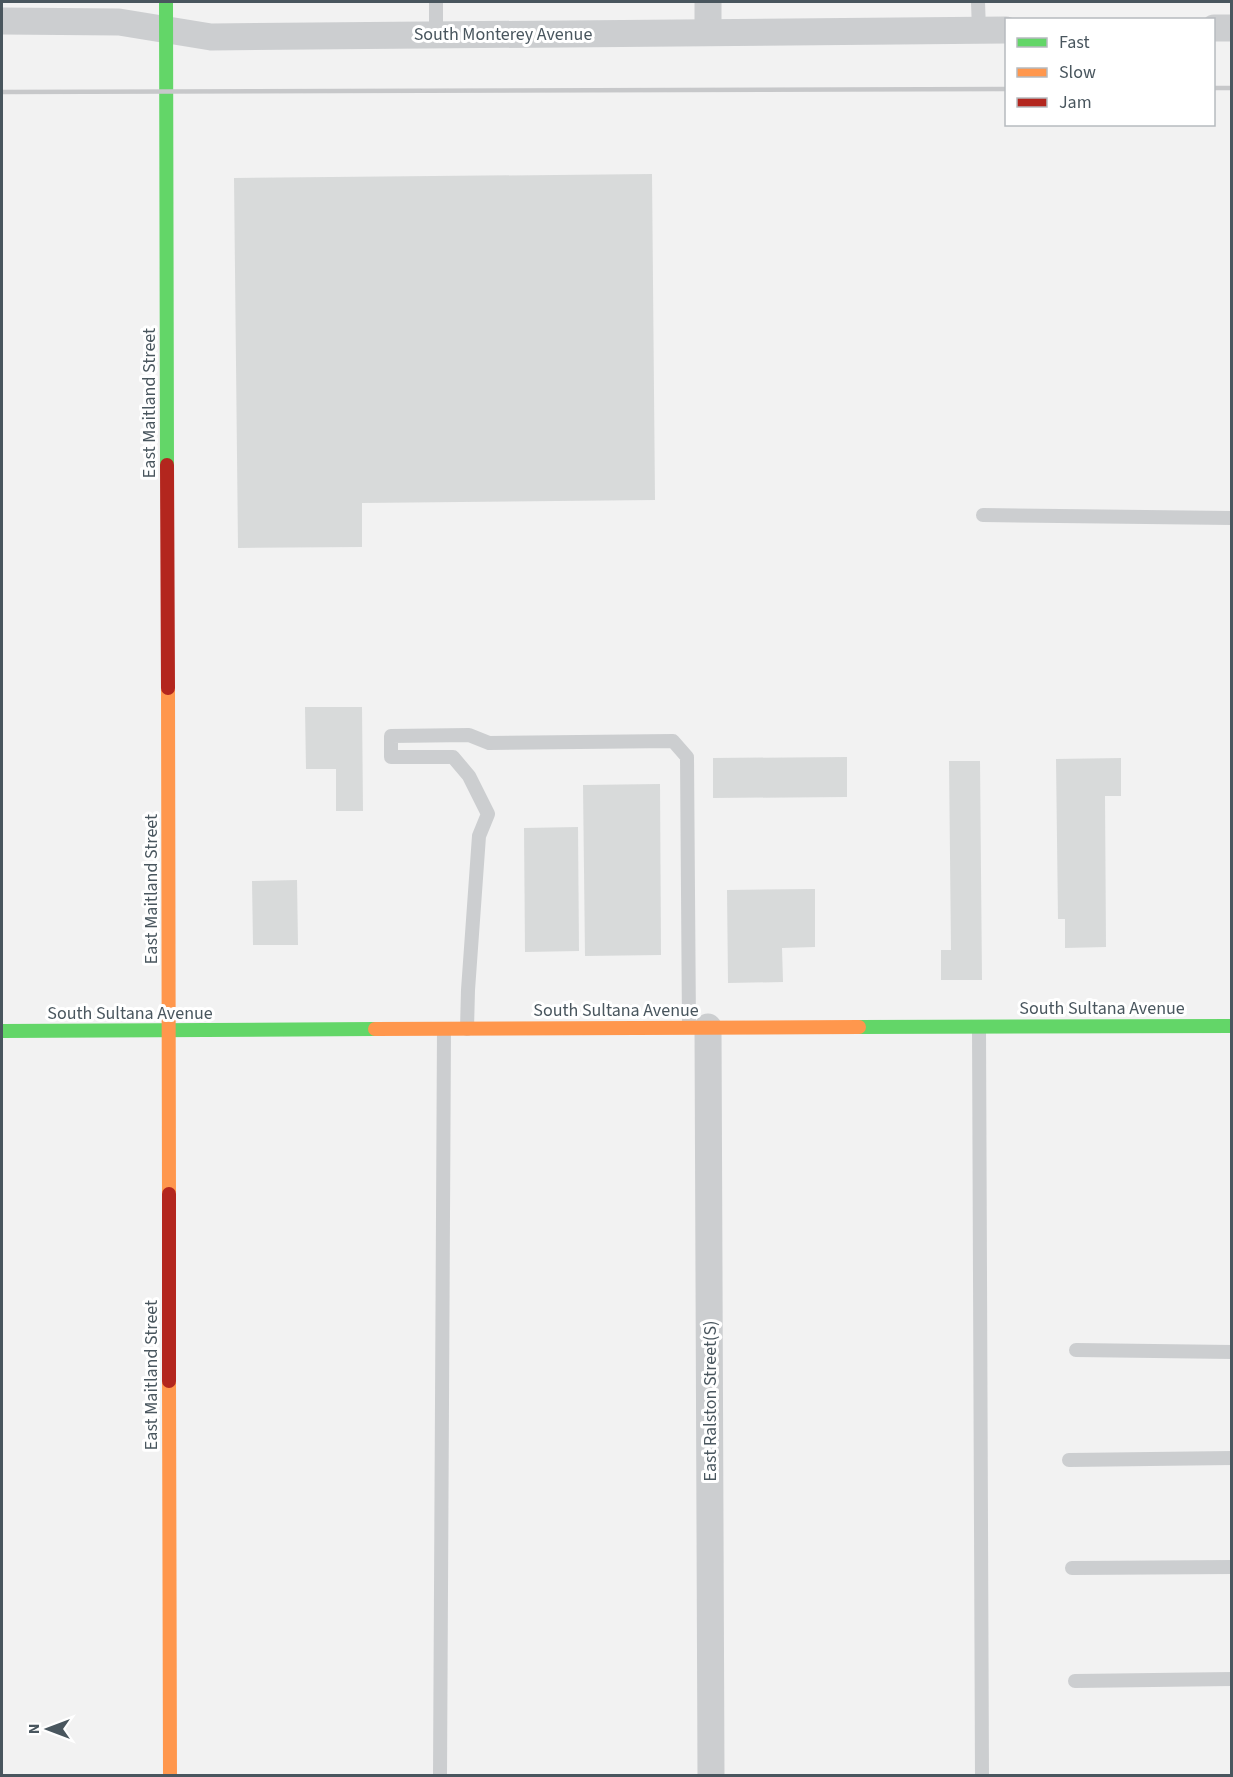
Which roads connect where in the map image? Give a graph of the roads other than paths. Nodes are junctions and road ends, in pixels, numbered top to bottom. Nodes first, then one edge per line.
1 (166, 2) edge
2 (436, 2) edge
3 (708, 2) edge
4 (978, 2) edge
5 (2, 21) edge
6 (1215, 28) edge
7 (1232, 28) edge
8 (166, 29) junction
9 (978, 30) junction
10 (1005, 30) edge
11 (708, 32) junction
12 (436, 34) junction
13 (983, 515) dead end
14 (1232, 518) edge
15 (1232, 1026) edge
16 (699, 1027) junction
17 (979, 1027) junction
18 (444, 1029) junction
19 (467, 1029) junction
20 (2, 1031) edge
21 (169, 1031) junction
22 (1076, 1350) dead end
23 (1232, 1352) edge
24 (1232, 1458) edge
25 (1069, 1460) dead end
26 (1232, 1567) edge
27 (1072, 1568) dead end
28 (1232, 1678) edge
29 (1075, 1681) dead end
30 (170, 1776) edge
31 (440, 1776) edge
32 (711, 1776) edge
33 (982, 1776) edge

1 - 8 street, East Maitland Street
2 - 12 lane
3 - 11 street
4 - 9 lane
5 - 8 street, South Monterey Avenue
6 - 7 street
8 - 12 street, South Monterey Avenue
8 - 21 street, East Maitland Street
9 - 10 street, South Monterey Avenue
9 - 11 street, South Monterey Avenue
11 - 12 street, South Monterey Avenue
13 - 14 lane
15 - 17 street, South Sultana Avenue
16 - 17 street, South Sultana Avenue
16 - 19 street, South Sultana Avenue
16 - 19 lane
16 - 32 street, East Ralston Street(S)
17 - 33 lane
18 - 19 street, South Sultana Avenue
18 - 21 street, South Sultana Avenue
18 - 31 lane
20 - 21 street, South Sultana Avenue
21 - 30 street, East Maitland Street
22 - 23 lane
24 - 25 lane
26 - 27 lane
28 - 29 lane

